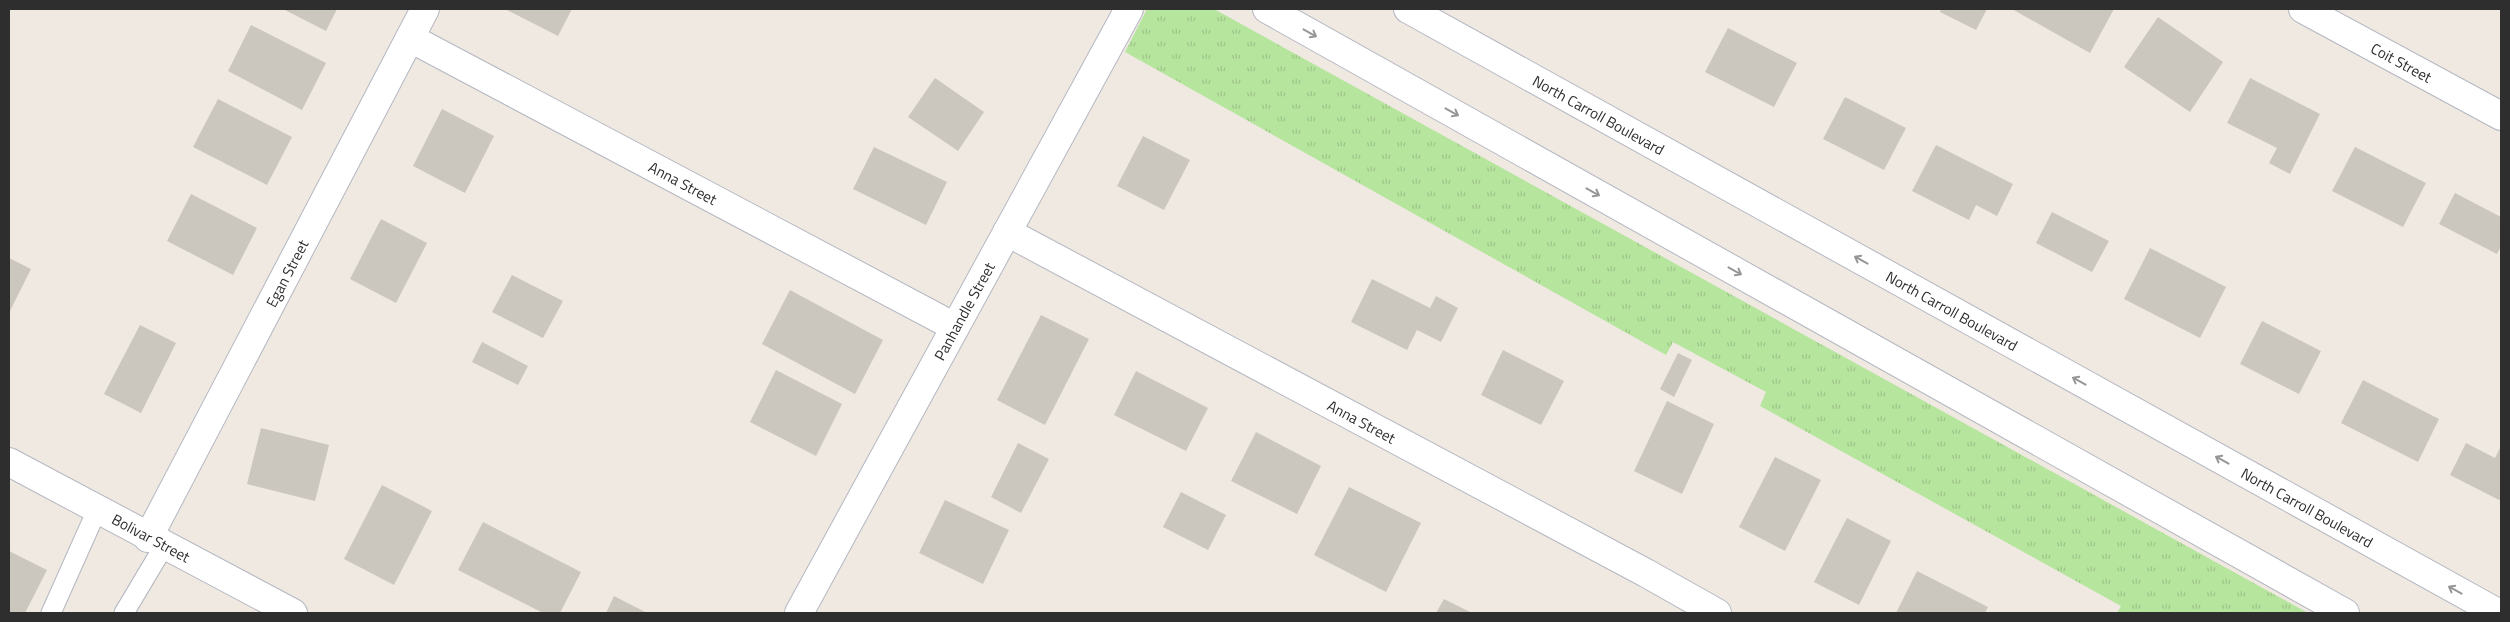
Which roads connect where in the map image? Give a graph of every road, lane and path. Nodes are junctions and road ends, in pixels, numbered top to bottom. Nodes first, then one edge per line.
1 (425, 9) edge
2 (1129, 9) edge
3 (1267, 9) edge
4 (1408, 9) edge
5 (2303, 9) edge
6 (410, 38) junction
7 (2501, 116) edge
8 (1007, 232) junction
9 (955, 326) junction
10 (9, 462) edge
11 (97, 510) junction
12 (156, 542) junction
13 (51, 613) edge
14 (124, 613) edge
15 (293, 613) edge
16 (799, 613) edge
17 (1717, 613) edge
18 (2345, 613) edge
19 (2498, 613) edge

1 - 6 street, Egan Street
2 - 8 street, Panhandle Street
3 -> 18 street
19 -> 4 street, North Carroll Boulevard
5 - 7 street, Coit Street
6 - 9 street, Anna Street
6 - 12 street, Egan Street
8 - 9 street, Panhandle Street
8 - 17 street, Anna Street
9 - 16 street, Panhandle Street
10 - 11 street, Bolivar Street
11 - 12 street, Bolivar Street
11 - 13 lane
12 - 14 lane
12 - 15 street, Bolivar Street

